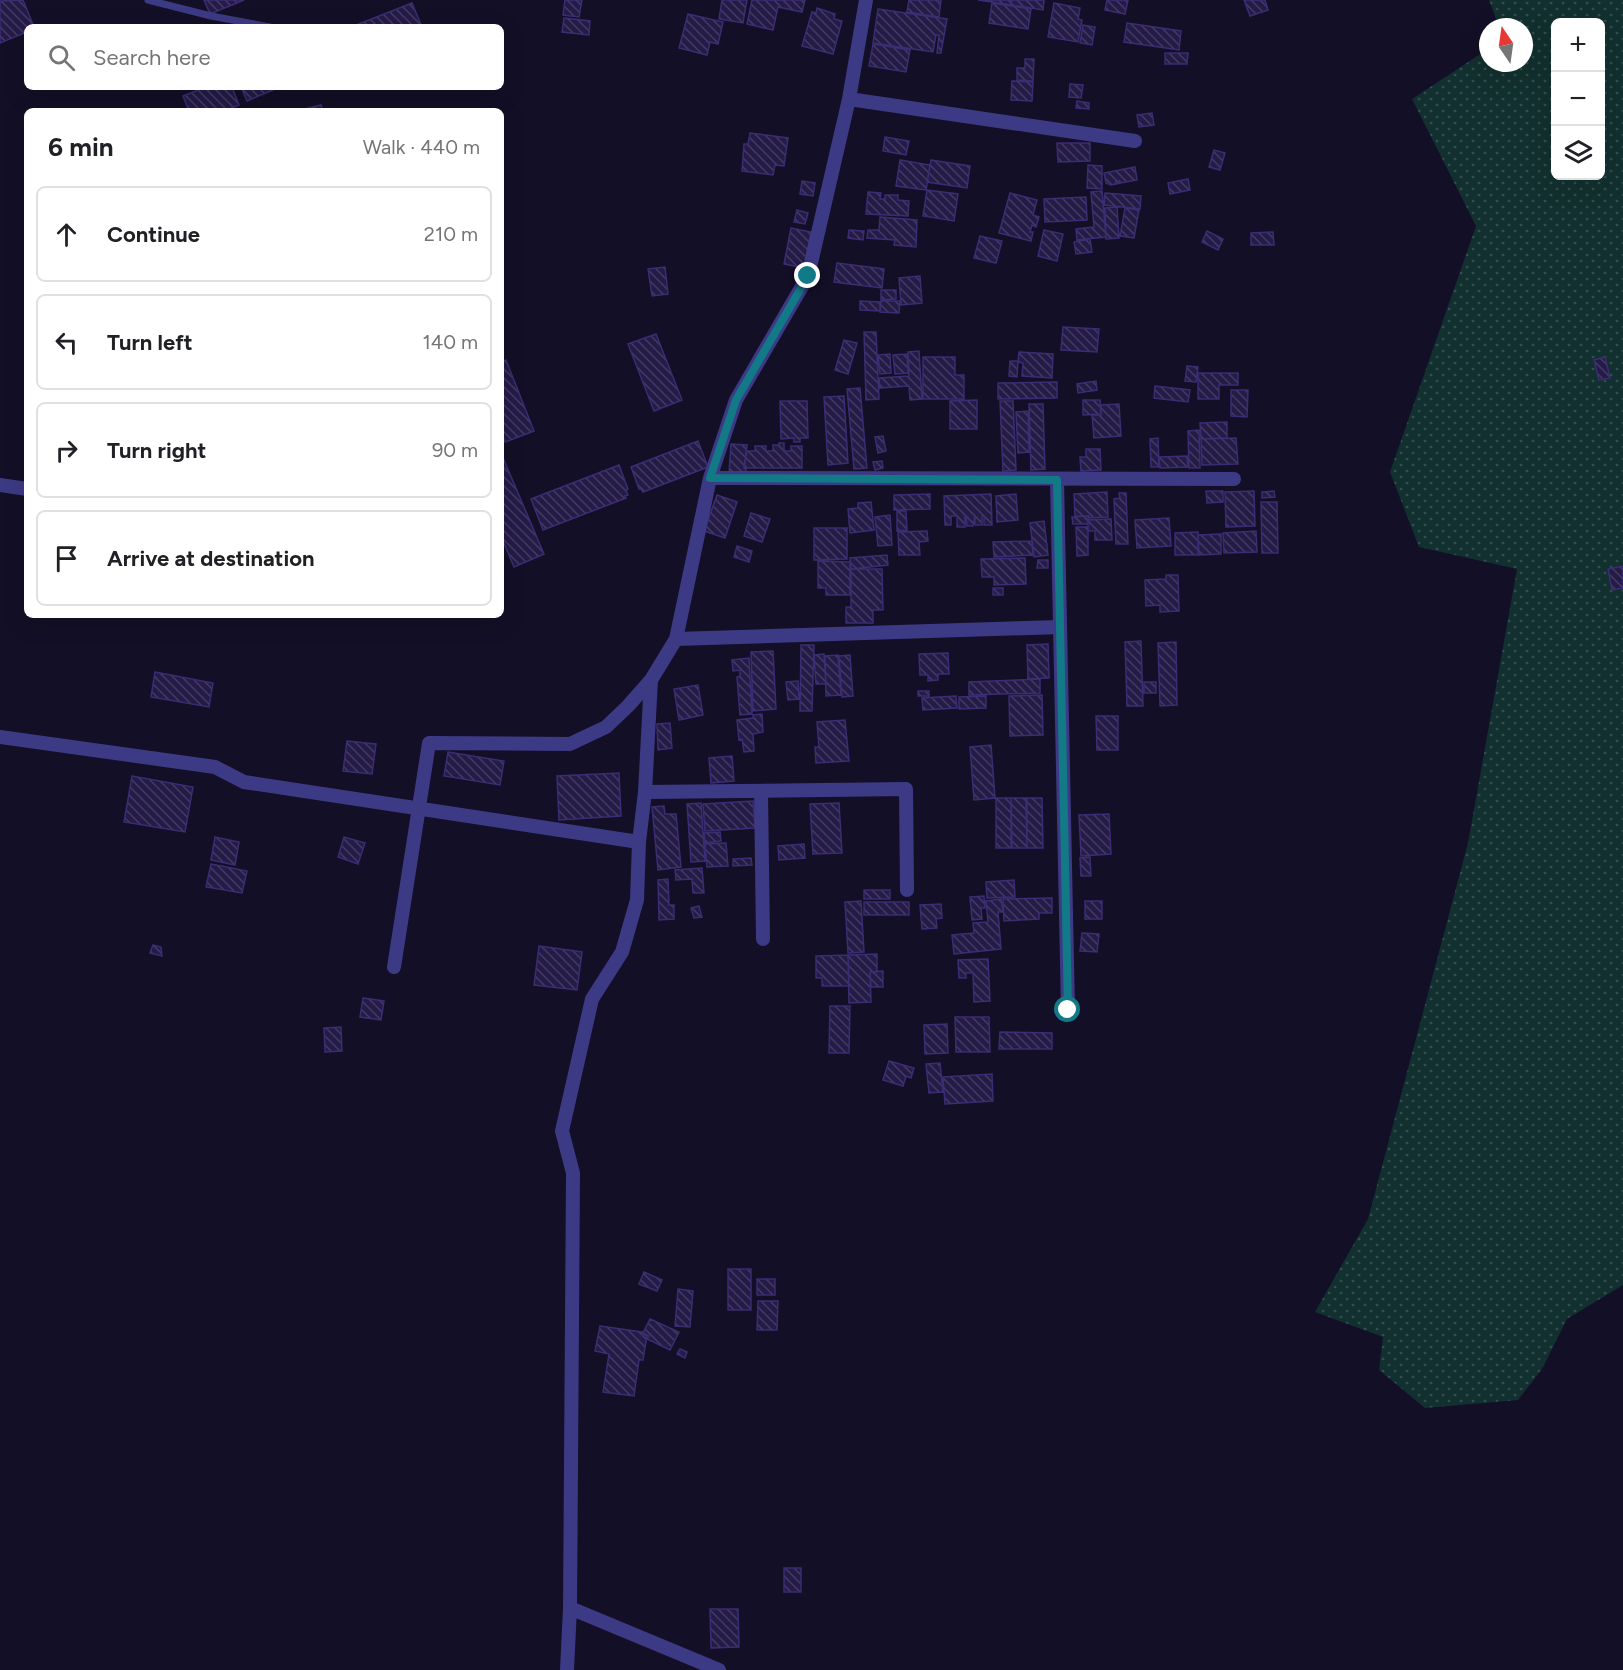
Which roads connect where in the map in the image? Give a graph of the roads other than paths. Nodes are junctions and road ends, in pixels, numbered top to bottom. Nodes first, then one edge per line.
1 (148, 0) edge
2 (866, 0) edge
3 (254, 24) edge
4 (849, 99) junction
5 (1135, 141) dead end
6 (710, 478) junction
7 (1234, 479) dead end
8 (1057, 480) junction
9 (0, 485) edge
10 (24, 489) edge
11 (1060, 627) junction
12 (676, 639) junction
13 (651, 680) junction
14 (0, 737) edge
15 (761, 791) junction
16 (645, 792) junction
17 (419, 809) junction
18 (639, 842) junction
19 (907, 890) dead end
20 (763, 939) dead end
21 (394, 967) dead end
22 (1068, 1010) dead end
23 (570, 1608) junction
24 (567, 1670) edge
25 (719, 1670) edge

1 - 3 lane
2 - 4 street
4 - 5 street
4 - 6 street
6 - 8 street
6 - 12 street
7 - 8 street
8 - 11 street
9 - 10 street
11 - 12 street
11 - 22 street
12 - 13 street
13 - 16 street
13 - 17 street
14 - 17 street
15 - 16 street
15 - 19 street
15 - 20 street
16 - 18 street
17 - 18 street
17 - 21 street
18 - 23 street
23 - 24 street
23 - 25 street

